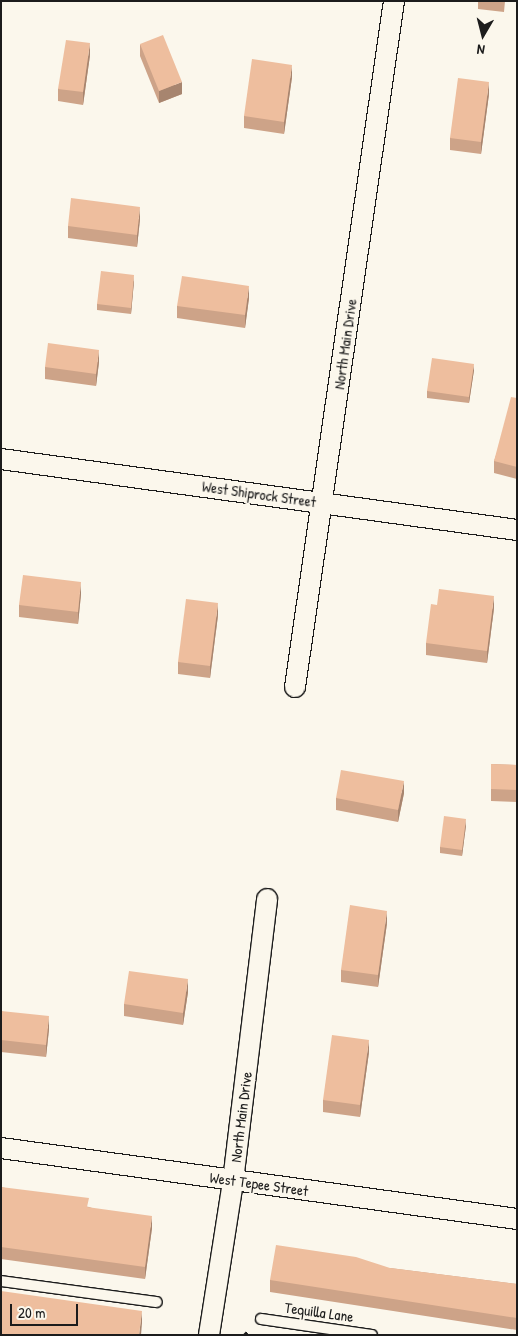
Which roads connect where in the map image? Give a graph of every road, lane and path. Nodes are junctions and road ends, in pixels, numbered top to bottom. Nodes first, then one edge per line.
1 (394, 1) edge
2 (1, 459) edge
3 (322, 503) junction
4 (517, 530) edge
5 (295, 687) dead end
6 (267, 899) dead end
7 (1, 1148) edge
8 (233, 1180) junction
9 (517, 1219) edge
10 (1, 1281) edge
11 (157, 1302) dead end
12 (261, 1319) dead end
13 (209, 1335) edge
14 (372, 1335) edge

1 - 3 street, North Main Drive
2 - 3 street, West Shiprock Street
3 - 4 street, West Shiprock Street
3 - 5 street, North Main Drive
6 - 8 street, North Main Drive
7 - 8 street, West Tepee Street
8 - 9 street, West Tepee Street
8 - 13 street, North Main Drive
10 - 11 lane
12 - 14 lane, Tequilla Lane

